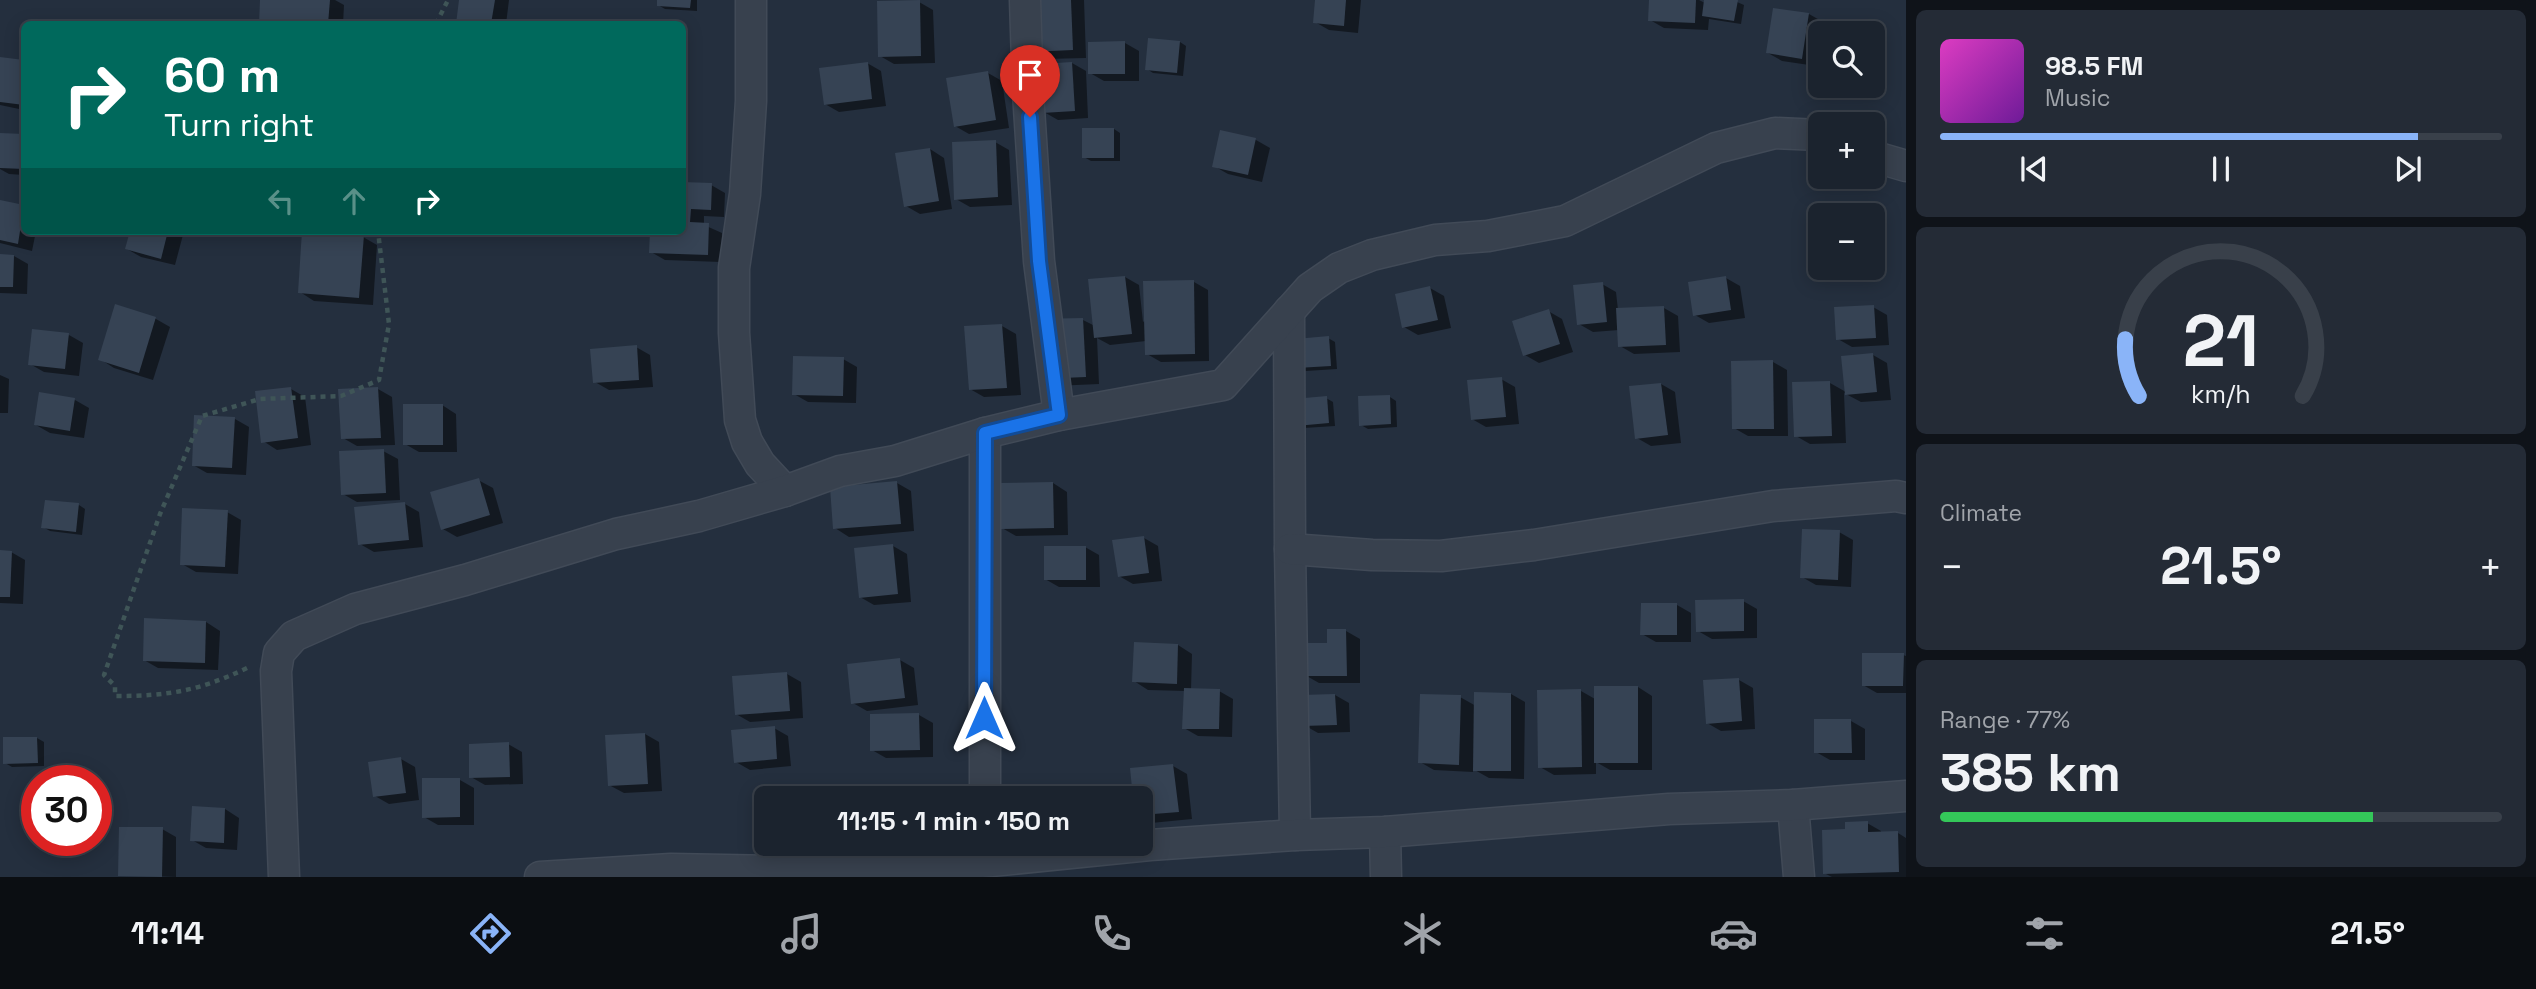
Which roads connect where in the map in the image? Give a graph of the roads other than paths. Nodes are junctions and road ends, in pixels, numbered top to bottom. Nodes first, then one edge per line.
1 (751, 0) edge
2 (1025, 0) edge
3 (1808, 134) edge
4 (1885, 160) edge
5 (1906, 166) edge
6 (1289, 311) junction
7 (1059, 415) junction
8 (985, 433) junction
9 (785, 491) junction
10 (1906, 498) edge
11 (1290, 549) junction
12 (985, 786) edge
13 (1906, 796) edge
14 (1793, 805) junction
15 (1385, 832) junction
16 (1295, 835) junction
17 (1153, 843) edge
18 (966, 856) edge
19 (873, 875) edge
20 (284, 877) edge
21 (540, 877) edge
22 (1385, 877) edge
23 (1799, 877) edge

1 - 9 street
2 - 7 street
3 - 6 street
4 - 5 street
6 - 7 street
6 - 11 street
7 - 8 street
8 - 9 street
8 - 12 street
9 - 20 street
10 - 11 street
11 - 16 street
13 - 14 street
14 - 15 street
14 - 23 street
15 - 16 street
15 - 22 street
16 - 17 street
18 - 19 street
19 - 21 street

